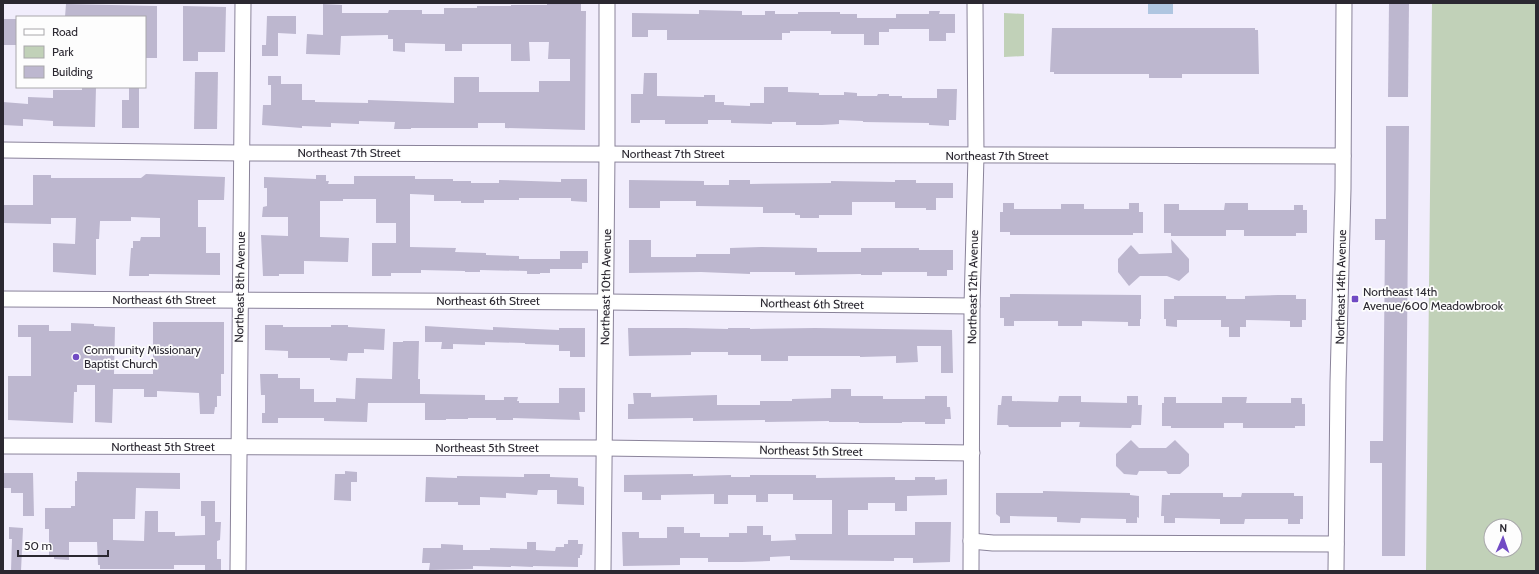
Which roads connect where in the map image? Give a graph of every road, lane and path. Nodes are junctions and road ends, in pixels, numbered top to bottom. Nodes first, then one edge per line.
1 (243, 3) edge
2 (607, 3) edge
3 (975, 3) edge
4 (1344, 3) edge
5 (3, 150) edge
6 (242, 153) junction
7 (607, 154) junction
8 (976, 156) junction
9 (1343, 156) junction
10 (3, 299) edge
11 (240, 300) junction
12 (606, 302) junction
13 (972, 306) junction
14 (3, 446) edge
15 (239, 448) junction
16 (604, 448) junction
17 (972, 454) junction
18 (971, 542) junction
19 (1336, 544) junction
20 (238, 571) edge
21 (603, 571) edge
22 (971, 571) edge
23 (1336, 571) edge

1 - 6 street, Northeast 8th Avenue
2 - 7 street, Northeast 10th Avenue
3 - 8 street, Northeast 12th Avenue
4 - 9 street, Northeast 14th Avenue
5 - 6 street, Northeast 7th Street
6 - 7 street, Northeast 7th Street
6 - 11 street, Northeast 8th Avenue
7 - 8 street, Northeast 7th Street
7 - 12 street, Northeast 10th Avenue
8 - 9 street, Northeast 7th Street
8 - 13 street, Northeast 12th Avenue
9 - 19 street, Northeast 14th Avenue
10 - 11 street, Northeast 6th Street
11 - 12 street, Northeast 6th Street
11 - 15 street, Northeast 8th Avenue
12 - 13 street, Northeast 6th Street
12 - 16 street, Northeast 10th Avenue
13 - 17 street, Northeast 12th Avenue
14 - 15 street, Northeast 5th Street
15 - 16 street, Northeast 5th Street
15 - 20 street, Northeast 8th Avenue
16 - 17 street, Northeast 5th Street
16 - 21 street, Northeast 10th Avenue
17 - 18 street, Northeast 12th Avenue
18 - 19 street
18 - 22 street, Northeast 12th Avenue
19 - 23 street, Northeast 14th Avenue

